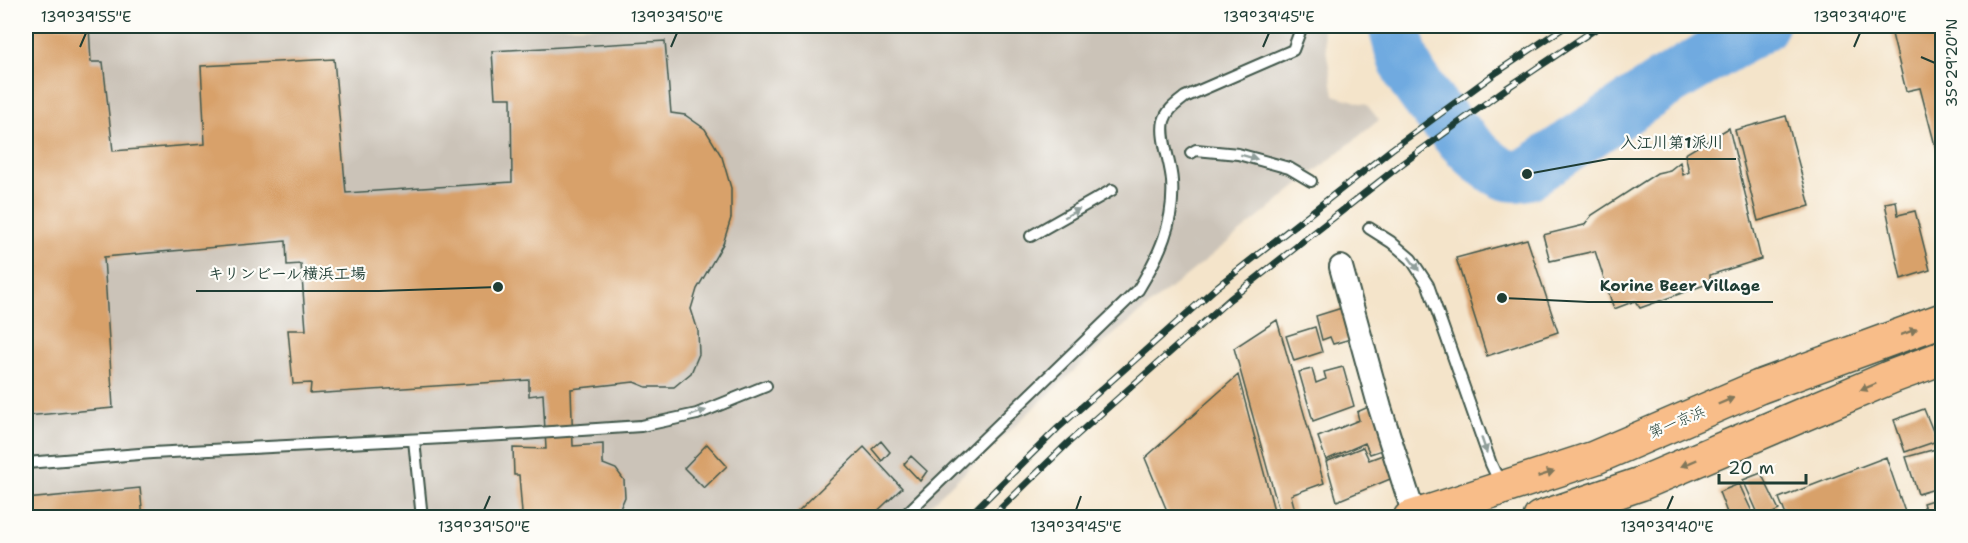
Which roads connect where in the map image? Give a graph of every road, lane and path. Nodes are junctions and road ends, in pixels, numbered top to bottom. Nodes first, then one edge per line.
1 (1302, 26) edge
2 (1191, 153) dead end
3 (1311, 181) dead end
4 (1112, 190) dead end
5 (1369, 228) dead end
6 (1031, 236) dead end
7 (1341, 267) dead end
8 (1942, 320) edge
9 (1942, 358) edge
10 (766, 386) dead end
11 (414, 440) junction
12 (26, 463) edge
13 (1503, 488) junction
14 (1413, 517) edge
15 (422, 518) edge
16 (902, 518) edge
17 (1540, 518) edge

1 - 16 lane
2 -> 3 lane
6 -> 4 lane
5 -> 13 lane
7 - 14 street
13 -> 8 highway, 第一京浜
9 -> 17 highway
11 -> 10 lane
11 - 12 lane
11 - 15 lane
13 - 14 highway, 第一京浜

